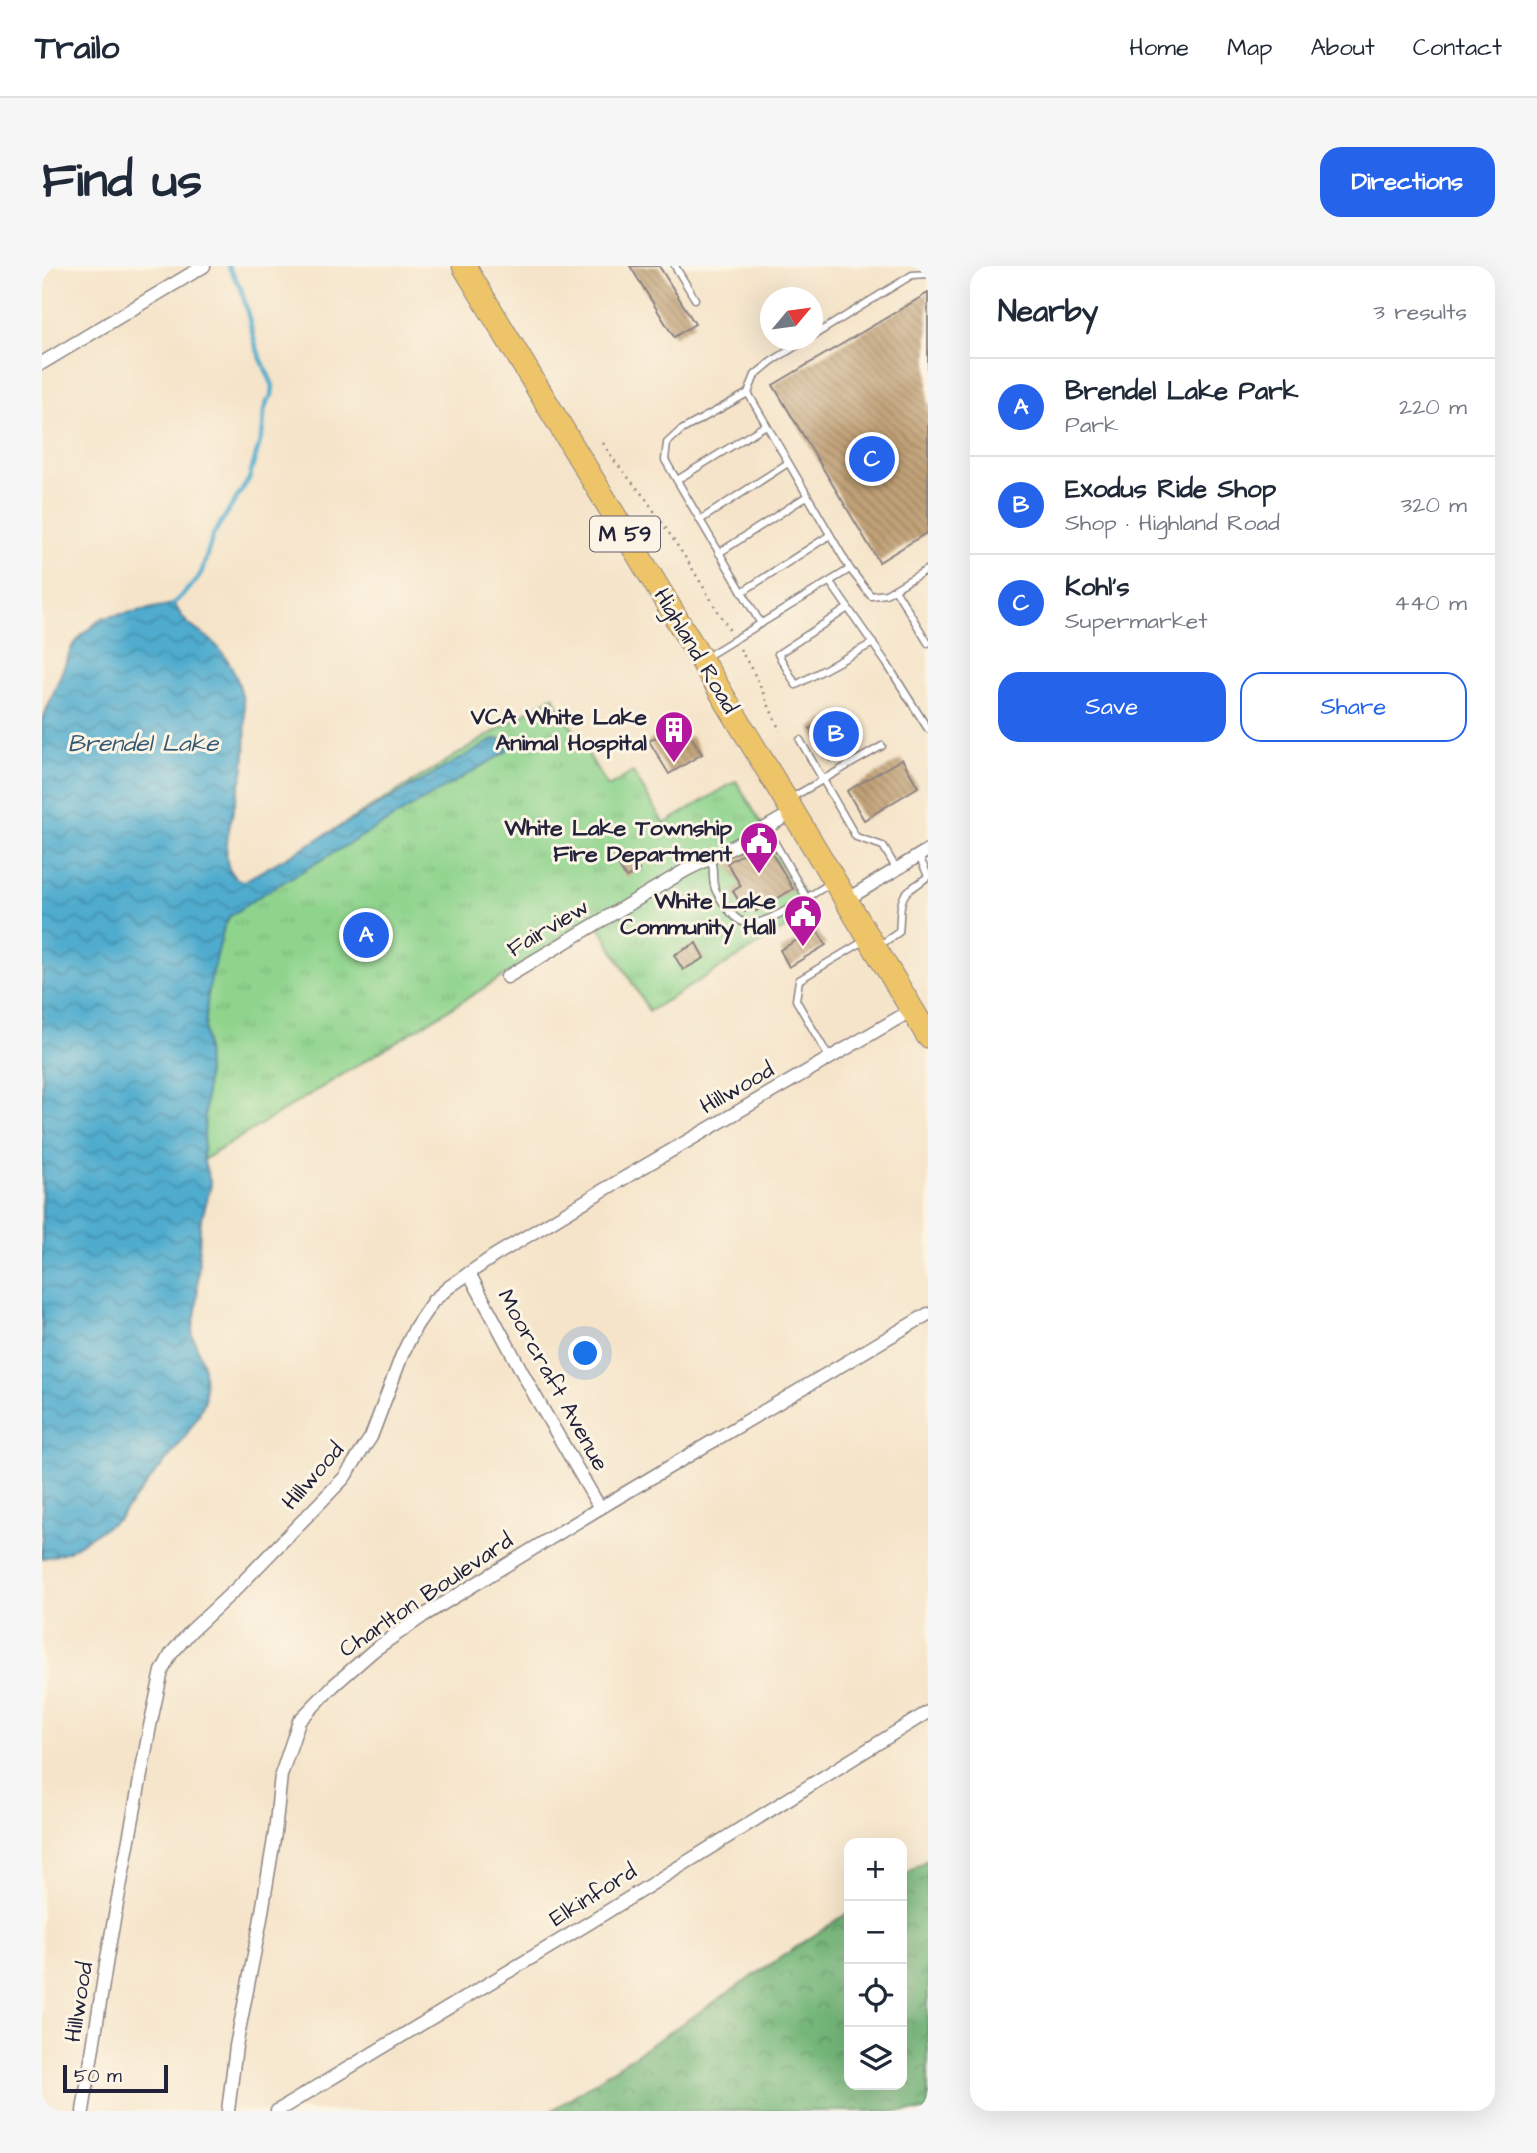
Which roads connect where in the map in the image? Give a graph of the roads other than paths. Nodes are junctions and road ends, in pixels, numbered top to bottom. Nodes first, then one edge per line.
1 (464, 266) edge
2 (676, 266) edge
3 (199, 267) edge
4 (928, 274) edge
5 (695, 299) dead end
6 (823, 330) edge
7 (789, 350) edge
8 (42, 363) edge
9 (748, 393) junction
10 (766, 425) junction
11 (788, 463) junction
12 (677, 480) junction
13 (807, 496) junction
14 (700, 520) junction
15 (830, 535) junction
16 (719, 553) junction
17 (850, 569) junction
18 (928, 569) edge
19 (830, 582) junction
20 (895, 589) junction
21 (742, 592) junction
22 (848, 608) junction
23 (761, 624) junction
24 (873, 643) junction
25 (928, 643) edge
26 (702, 660) junction
27 (928, 729) edge
28 (800, 740) dead end
29 (882, 746) dead end
30 (822, 780) junction
31 (790, 806) junction
32 (766, 827) junction
33 (923, 853) edge
34 (710, 859) junction
35 (897, 869) junction
36 (840, 890) junction
37 (806, 897) junction
38 (872, 943) junction
39 (507, 977) dead end
40 (916, 1011) junction
41 (928, 1036) edge
42 (830, 1059) junction
43 (469, 1273) junction
44 (928, 1314) edge
45 (600, 1508) junction
46 (928, 1712) edge
47 (83, 2111) edge
48 (228, 2111) edge
49 (277, 2111) edge

1 - 26 highway, Highland Road / M 59
2 - 5 lane
3 - 8 street
4 - 6 lane
7 - 9 lane
9 - 10 lane
9 - 12 lane
10 - 11 lane
10 - 12 lane
11 - 13 lane
11 - 14 lane
12 - 14 lane
13 - 15 lane
13 - 16 lane
14 - 16 lane
15 - 17 lane
15 - 21 lane
16 - 21 lane
17 - 19 lane
17 - 20 lane
18 - 20 lane
19 - 22 lane
19 - 23 lane
20 - 25 lane
21 - 23 lane
22 - 24 lane
22 - 24 lane
23 - 26 lane
24 - 27 lane
26 - 31 highway, Highland Road / M 59
28 - 30 lane
29 - 30 lane
30 - 31 lane
30 - 35 lane
31 - 32 street, Fairview
31 - 36 highway, Highland Road / M 59
32 - 34 street, Fairview
32 - 37 lane
33 - 35 street
33 - 38 lane
34 - 37 lane
34 - 39 street, Fairview
35 - 36 street
36 - 37 lane
36 - 38 highway, Highland Road / M 59
38 - 40 highway, Highland Road / M 59
38 - 42 lane
40 - 41 highway, Highland Road / M 59
40 - 42 street, Hillwood
42 - 43 street, Hillwood
43 - 45 street, Moorcraft Avenue
43 - 47 street, Hillwood
44 - 45 street, Charlton Boulevard
45 - 48 street, Charlton Boulevard
46 - 49 street, Elkinford

